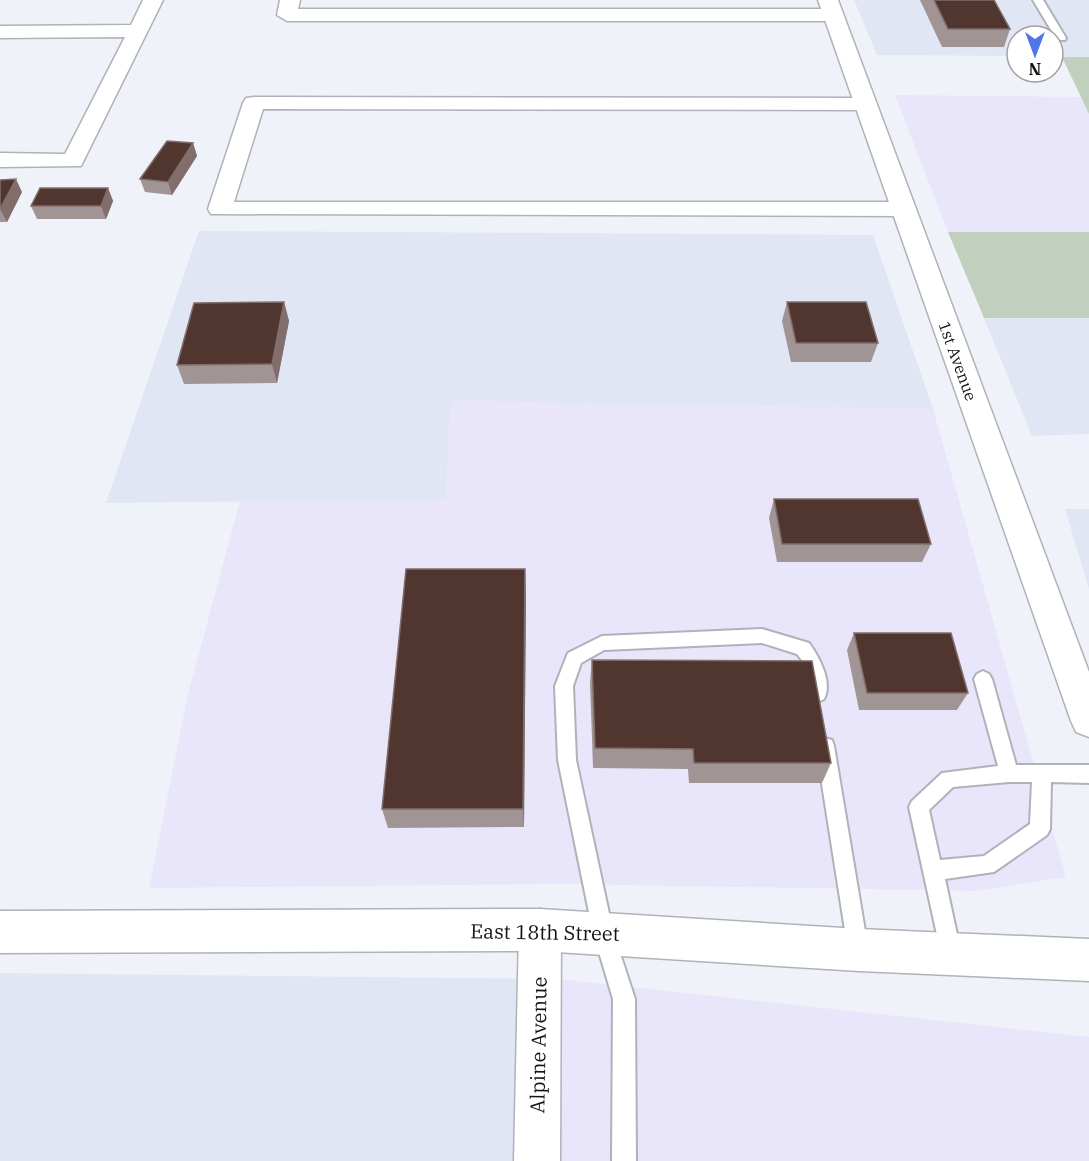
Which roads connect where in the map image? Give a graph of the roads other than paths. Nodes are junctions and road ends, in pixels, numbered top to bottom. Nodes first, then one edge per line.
1 (153, 0) edge
2 (290, 0) edge
3 (1038, 0) edge
4 (830, 8) edge
5 (1053, 24) edge
6 (138, 31) junction
7 (0, 32) edge
8 (866, 104) junction
9 (0, 160) edge
10 (904, 209) junction
11 (983, 679) dead end
12 (1089, 721) edge
13 (1009, 773) junction
14 (1042, 773) junction
15 (1089, 774) edge
16 (934, 870) junction
17 (540, 930) junction
18 (0, 932) edge
19 (603, 932) junction
20 (859, 950) junction
21 (951, 954) junction
22 (1089, 960) edge
23 (537, 1161) edge
24 (624, 1161) edge

1 - 6 street
2 - 4 street
3 - 5 lane
4 - 8 street, 1st Avenue
6 - 7 street
6 - 9 street
8 - 10 street, 1st Avenue
8 - 10 street
10 - 12 street, 1st Avenue
11 - 13 lane
13 - 14 lane
13 - 16 lane
14 - 15 lane
14 - 16 lane
16 - 21 lane
17 - 18 street, East 18th Street
17 - 19 street, East 18th Street
17 - 23 street, Alpine Avenue
19 - 20 street, East 18th Street
19 - 20 lane
19 - 24 lane
20 - 21 street, East 18th Street
21 - 22 street, East 18th Street

